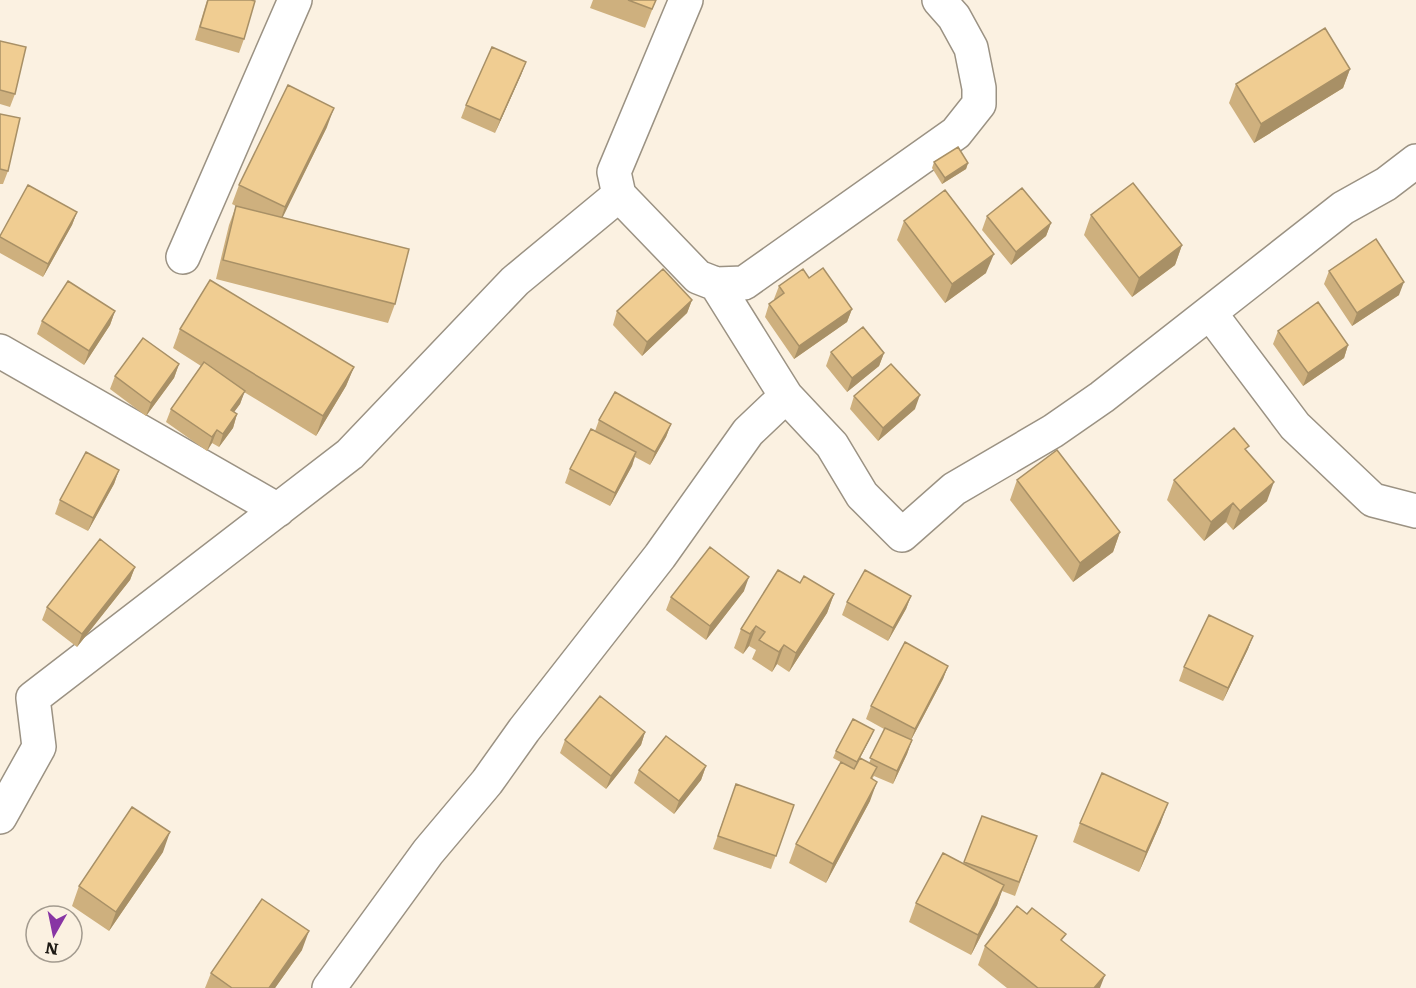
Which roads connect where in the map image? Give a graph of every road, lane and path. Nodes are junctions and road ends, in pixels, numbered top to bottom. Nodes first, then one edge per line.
1 (295, 0) edge
2 (686, 0) edge
3 (939, 0) edge
4 (1416, 161) edge
5 (619, 195) junction
6 (183, 257) dead end
7 (716, 284) junction
8 (1210, 313) junction
9 (0, 351) edge
10 (786, 396) junction
11 (278, 510) junction
12 (1416, 510) edge
13 (0, 817) edge
14 (329, 988) edge

1 - 6 street
2 - 5 street
3 - 7 street
4 - 8 street
5 - 7 street
5 - 11 street
7 - 10 street
8 - 10 street
8 - 12 street
9 - 11 street
10 - 14 street
11 - 13 street

